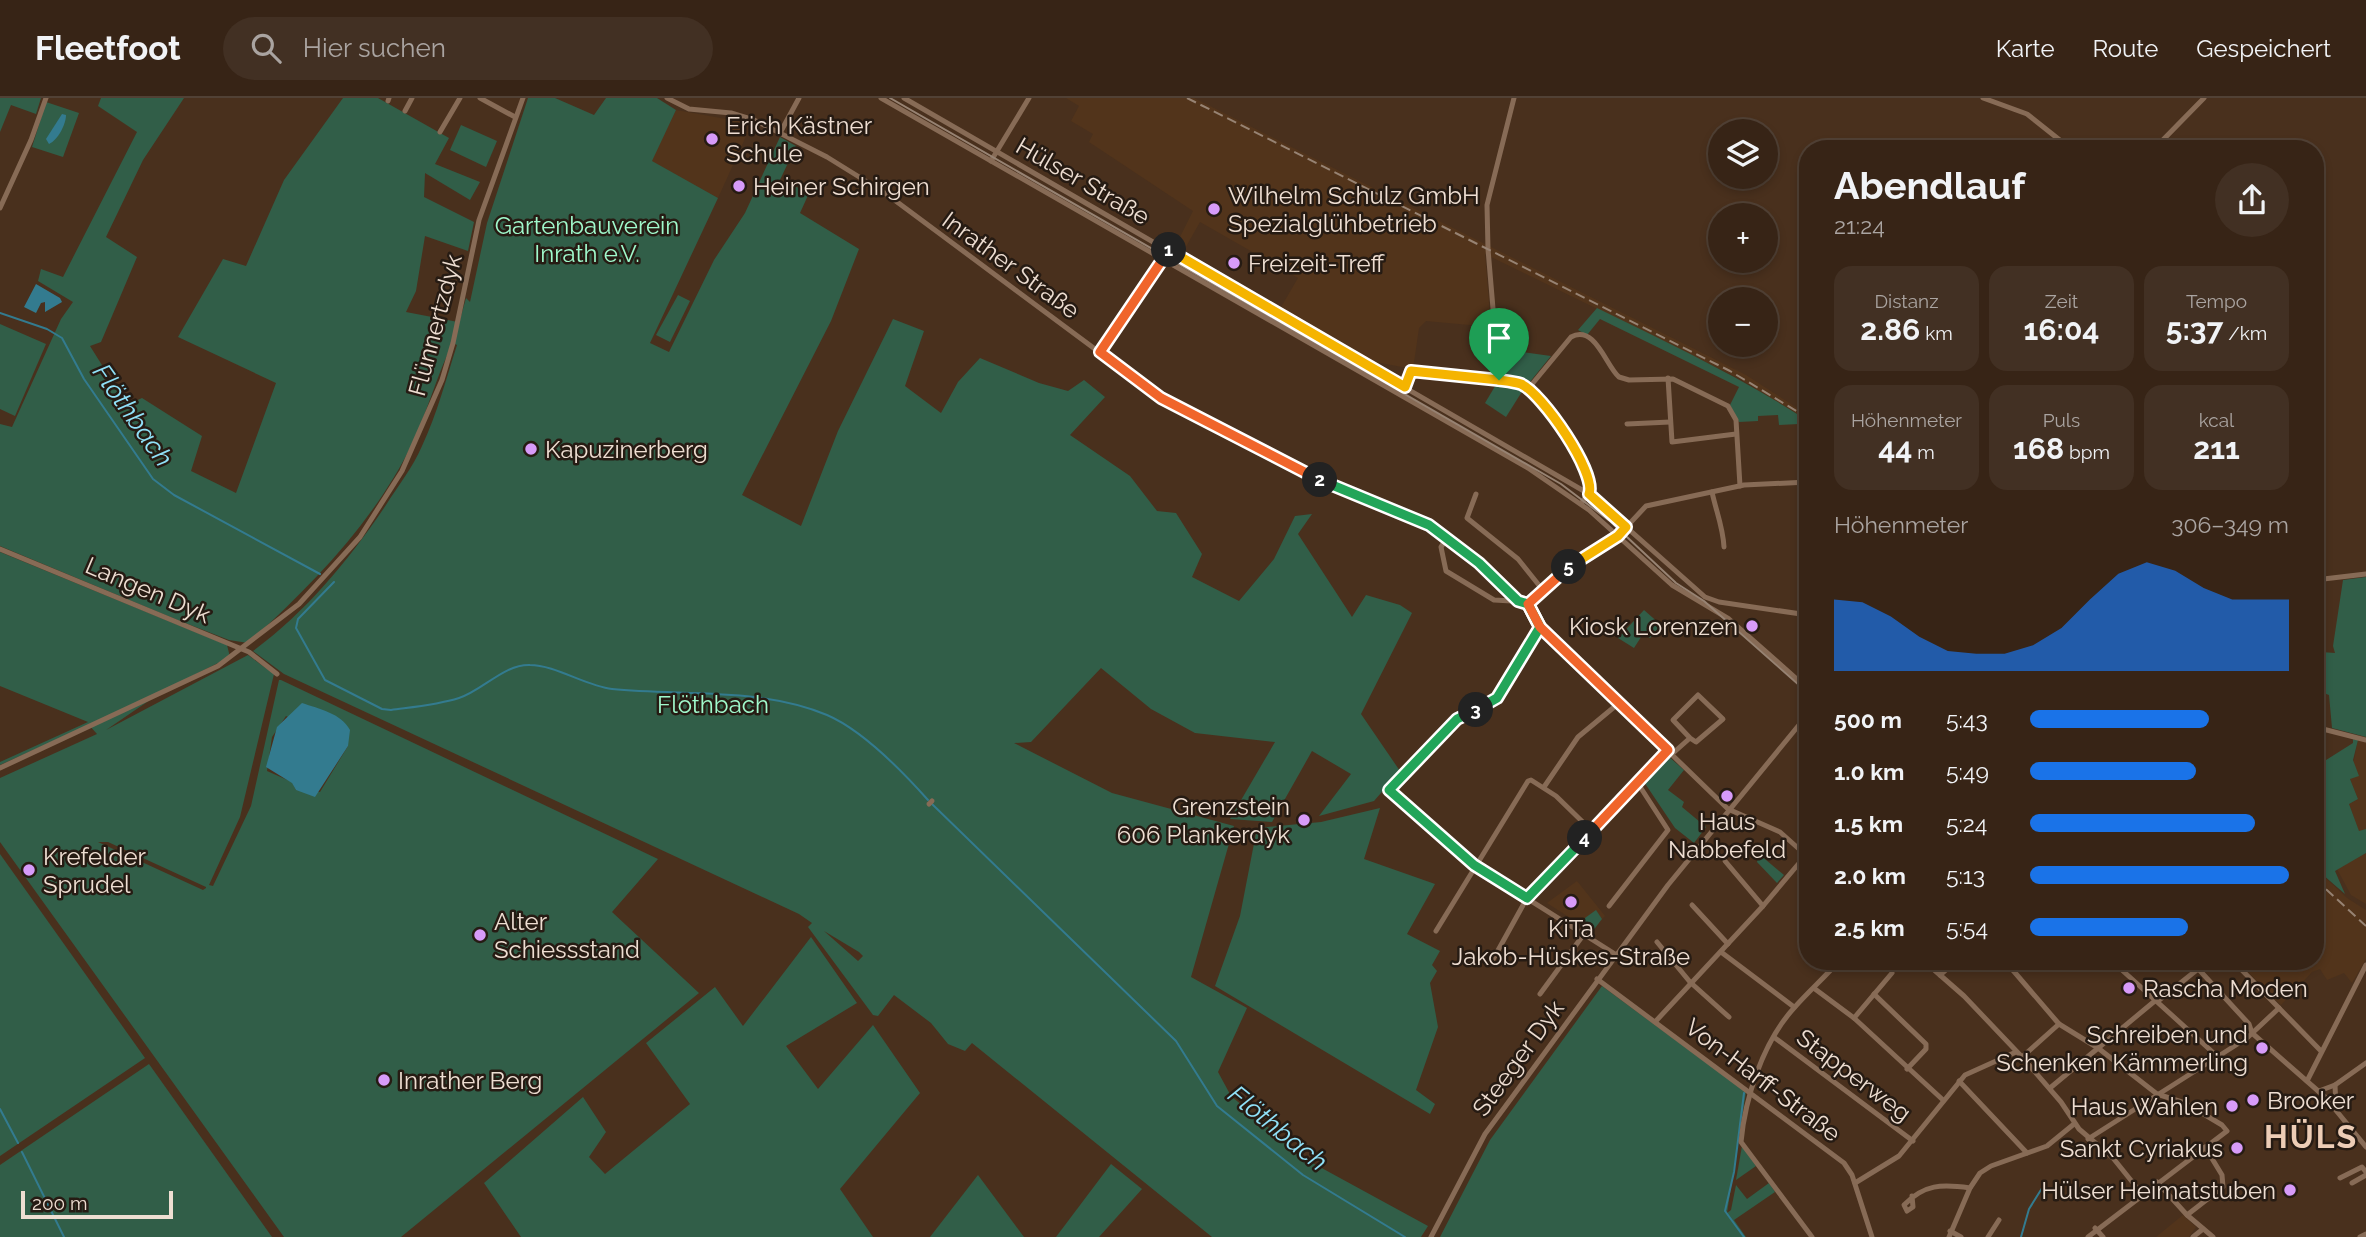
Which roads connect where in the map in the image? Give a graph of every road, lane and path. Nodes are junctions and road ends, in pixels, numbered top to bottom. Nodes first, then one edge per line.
1 (46, 98) edge
2 (412, 98) edge
3 (460, 98) edge
4 (480, 98) edge
5 (523, 98) edge
6 (667, 98) edge
7 (799, 98) edge
8 (881, 98) edge
9 (904, 98) edge
10 (923, 98) edge
11 (1029, 98) edge
12 (1514, 98) edge
13 (1983, 98) edge
14 (2204, 98) edge
15 (919, 107) junction
16 (405, 111) dead end
17 (514, 117) junction
18 (440, 132) dead end
19 (780, 133) junction
20 (2060, 140) edge
21 (2163, 140) edge
22 (997, 152) junction
23 (991, 161) junction
24 (0, 208) edge
25 (1169, 249) junction
26 (1163, 259) junction
27 (1100, 352) junction
28 (1668, 378) junction
29 (1499, 380) junction
30 (1405, 387) junction
31 (1528, 389) junction
32 (1670, 422) junction
33 (1627, 424) dead end
34 (1736, 434) junction
35 (1799, 483) edge
36 (1740, 486) junction
37 (1712, 492) junction
38 (1476, 494) dead end
39 (1589, 494) junction
40 (1581, 504) junction
41 (1626, 527) junction
42 (1618, 536) junction
43 (1447, 538) junction
44 (1724, 547) dead end
45 (0, 549) edge
46 (2366, 574) edge
47 (2324, 579) edge
48 (1542, 589) junction
49 (1515, 601) junction
50 (1528, 604) junction
51 (1734, 605) junction
52 (1799, 614) edge
53 (1729, 619) junction
54 (1540, 627) junction
55 (244, 649) junction
56 (277, 674) dead end
57 (1799, 681) edge
58 (1619, 703) junction
59 (1799, 725) edge
60 (2324, 729) edge
61 (1690, 738) junction
62 (2366, 740) edge
63 (1670, 752) junction
64 (0, 768) edge
65 (1637, 782) junction
66 (1544, 787) junction
67 (1728, 808) junction
68 (1592, 831) junction
69 (1799, 849) edge
70 (1725, 861) dead end
71 (1474, 865) junction
72 (1799, 865) edge
73 (1527, 898) junction
74 (1692, 905) dead end
75 (1609, 906) dead end
76 (1763, 906) junction
77 (1436, 931) dead end
78 (1584, 934) junction
79 (1657, 943) dead end
80 (1728, 944) junction
81 (1721, 952) junction
82 (1615, 954) junction
83 (1490, 963) dead end
84 (2366, 965) edge
85 (1831, 970) edge
86 (1934, 970) edge
87 (1946, 970) edge
88 (2013, 970) edge
89 (2122, 970) edge
90 (2199, 970) joint
91 (2242, 970) edge
92 (1892, 973) dead end
93 (1940, 975) junction
94 (1597, 979) junction
95 (1690, 982) junction
96 (1815, 989) junction
97 (1874, 994) junction
98 (1540, 995) dead end
99 (2157, 1000) junction
100 (1794, 1007) junction
101 (2279, 1008) junction
102 (1728, 1017) dead end
103 (1854, 1018) junction
104 (1655, 1022) junction
105 (2059, 1024) junction
106 (2252, 1032) junction
107 (1775, 1038) junction
108 (2096, 1046) junction
109 (2320, 1050) junction
110 (2016, 1052) junction
111 (2022, 1057) junction
112 (2218, 1057) junction
113 (2366, 1063) edge
114 (1907, 1069) junction
115 (2308, 1081) junction
116 (1959, 1082) junction
117 (2335, 1085) junction
118 (2050, 1088) junction
119 (1749, 1091) junction
120 (2319, 1091) junction
121 (2157, 1094) junction
122 (1943, 1100) junction
123 (2336, 1108) junction
124 (2074, 1124) junction
125 (2088, 1139) junction
126 (1913, 1140) junction
127 (2205, 1147) junction
128 (2366, 1147) edge
129 (2027, 1153) junction
130 (2366, 1173) edge
131 (2340, 1178) dead end
132 (2158, 1182) junction
133 (1855, 1183) junction
134 (2352, 1183) dead end
135 (1970, 1188) junction
136 (2142, 1194) junction
137 (1912, 1196) dead end
138 (2187, 1215) junction
139 (1999, 1220) dead end
140 (2095, 1228) junction
141 (2203, 1229) junction
142 (1949, 1234) edge
143 (2366, 1234) edge
144 (1430, 1237) edge
145 (1812, 1237) edge
146 (1871, 1237) edge
147 (1961, 1237) edge
148 (1988, 1237) edge
149 (2088, 1237) edge
150 (2103, 1237) edge
151 (2193, 1237) edge
152 (2213, 1237) edge
153 (2360, 1237) edge

1 - 24 street
2 - 16 street
3 - 18 street
4 - 17 street
5 - 17 street, Flünnertzdyk
6 - 19 street, Inrather Straße
7 - 19 street
8 - 23 street, Hülser Straße
9 - 15 street, Hülser Straße
10 - 15 street
11 - 22 street, Hülser Straße
12 - 29 street
13 - 20 street
14 - 21 street
15 - 22 street, Hülser Straße
17 - 55 street, Flünnertzdyk
19 - 27 street, Inrather Straße
22 - 23 street, Hülser Straße
22 - 25 street, Hülser Straße
23 - 26 street, Hülser Straße
25 - 26 street
25 - 30 street, Hülser Straße
26 - 27 street
26 - 40 street, Hülser Straße
27 - 43 street, Inrather Straße
28 - 31 street
28 - 32 street
28 - 34 street
29 - 30 street
29 - 31 street
30 - 39 street, Hülser Straße
31 - 39 street
32 - 33 street
32 - 34 street
34 - 36 street
35 - 36 street
36 - 37 street
37 - 41 street
37 - 44 street
38 - 48 street
39 - 40 street
39 - 41 street, Hülser Straße
40 - 42 street, Hülser Straße
41 - 42 street
41 - 51 street, Hülser Straße
42 - 48 street
42 - 53 street, Hülser Straße
43 - 49 street, Inrather Straße
43 - 49 street
45 - 55 street, Langen Dyk
46 - 47 street
48 - 50 street
49 - 50 street
50 - 54 street
51 - 52 street
51 - 53 street
53 - 57 street, Hülser Straße
54 - 58 street
54 - 71 street
55 - 56 street, Langen Dyk
55 - 64 street, Flünnertzdyk
58 - 63 street
58 - 66 street
59 - 67 street, Steeger Dyk
60 - 62 street
61 - 61 street
61 - 63 street
63 - 65 street
63 - 67 street
65 - 68 street
65 - 75 street
66 - 68 street
66 - 71 street
67 - 69 street
67 - 82 street, Steeger Dyk
68 - 73 street
70 - 76 street
71 - 73 street
71 - 77 street
72 - 76 street
73 - 78 street
73 - 83 street
74 - 80 street
76 - 80 street
78 - 82 street
78 - 98 street
79 - 95 street
80 - 81 street
81 - 95 street
81 - 100 street
82 - 94 street, Steeger Dyk
84 - 109 street
85 - 96 street
86 - 93 street
87 - 93 street
88 - 105 street
89 - 99 street
90 - 99 street
90 - 106 street
91 - 101 street
92 - 97 street
93 - 110 street
94 - 104 street, Von-Harff-Straße
94 - 144 street, Steeger Dyk
95 - 102 street
95 - 104 street
96 - 100 street
96 - 103 street
97 - 103 street
97 - 114 street
99 - 108 street
99 - 112 street
100 - 107 street
101 - 106 street
101 - 109 street
103 - 114 street
104 - 119 street, Von-Harff-Straße
105 - 108 street
105 - 111 street
106 - 112 street
106 - 115 street
107 - 119 street
107 - 126 street, Stapperweg
108 - 118 street
108 - 121 street
109 - 115 street
110 - 111 street
110 - 116 street, Stapperweg
111 - 118 street
112 - 121 street
113 - 117 street
114 - 122 street
115 - 120 street
116 - 122 street, Stapperweg
116 - 129 street
117 - 120 street
117 - 123 street
118 - 124 street
119 - 133 street, Von-Harff-Straße
119 - 145 street
120 - 123 street
121 - 125 street
121 - 127 street
122 - 126 street, Stapperweg
123 - 128 street
124 - 125 street
124 - 129 street
125 - 136 street
126 - 133 street, Stapperweg
127 - 132 street
127 - 138 street
129 - 135 street
130 - 131 street
130 - 134 street
132 - 136 street
132 - 138 street
133 - 146 street, Von-Harff-Straße
135 - 137 street
135 - 142 street
136 - 140 street
138 - 141 street
139 - 148 street
140 - 149 street
140 - 150 street
141 - 151 street
141 - 152 street
142 - 147 street
143 - 153 street

